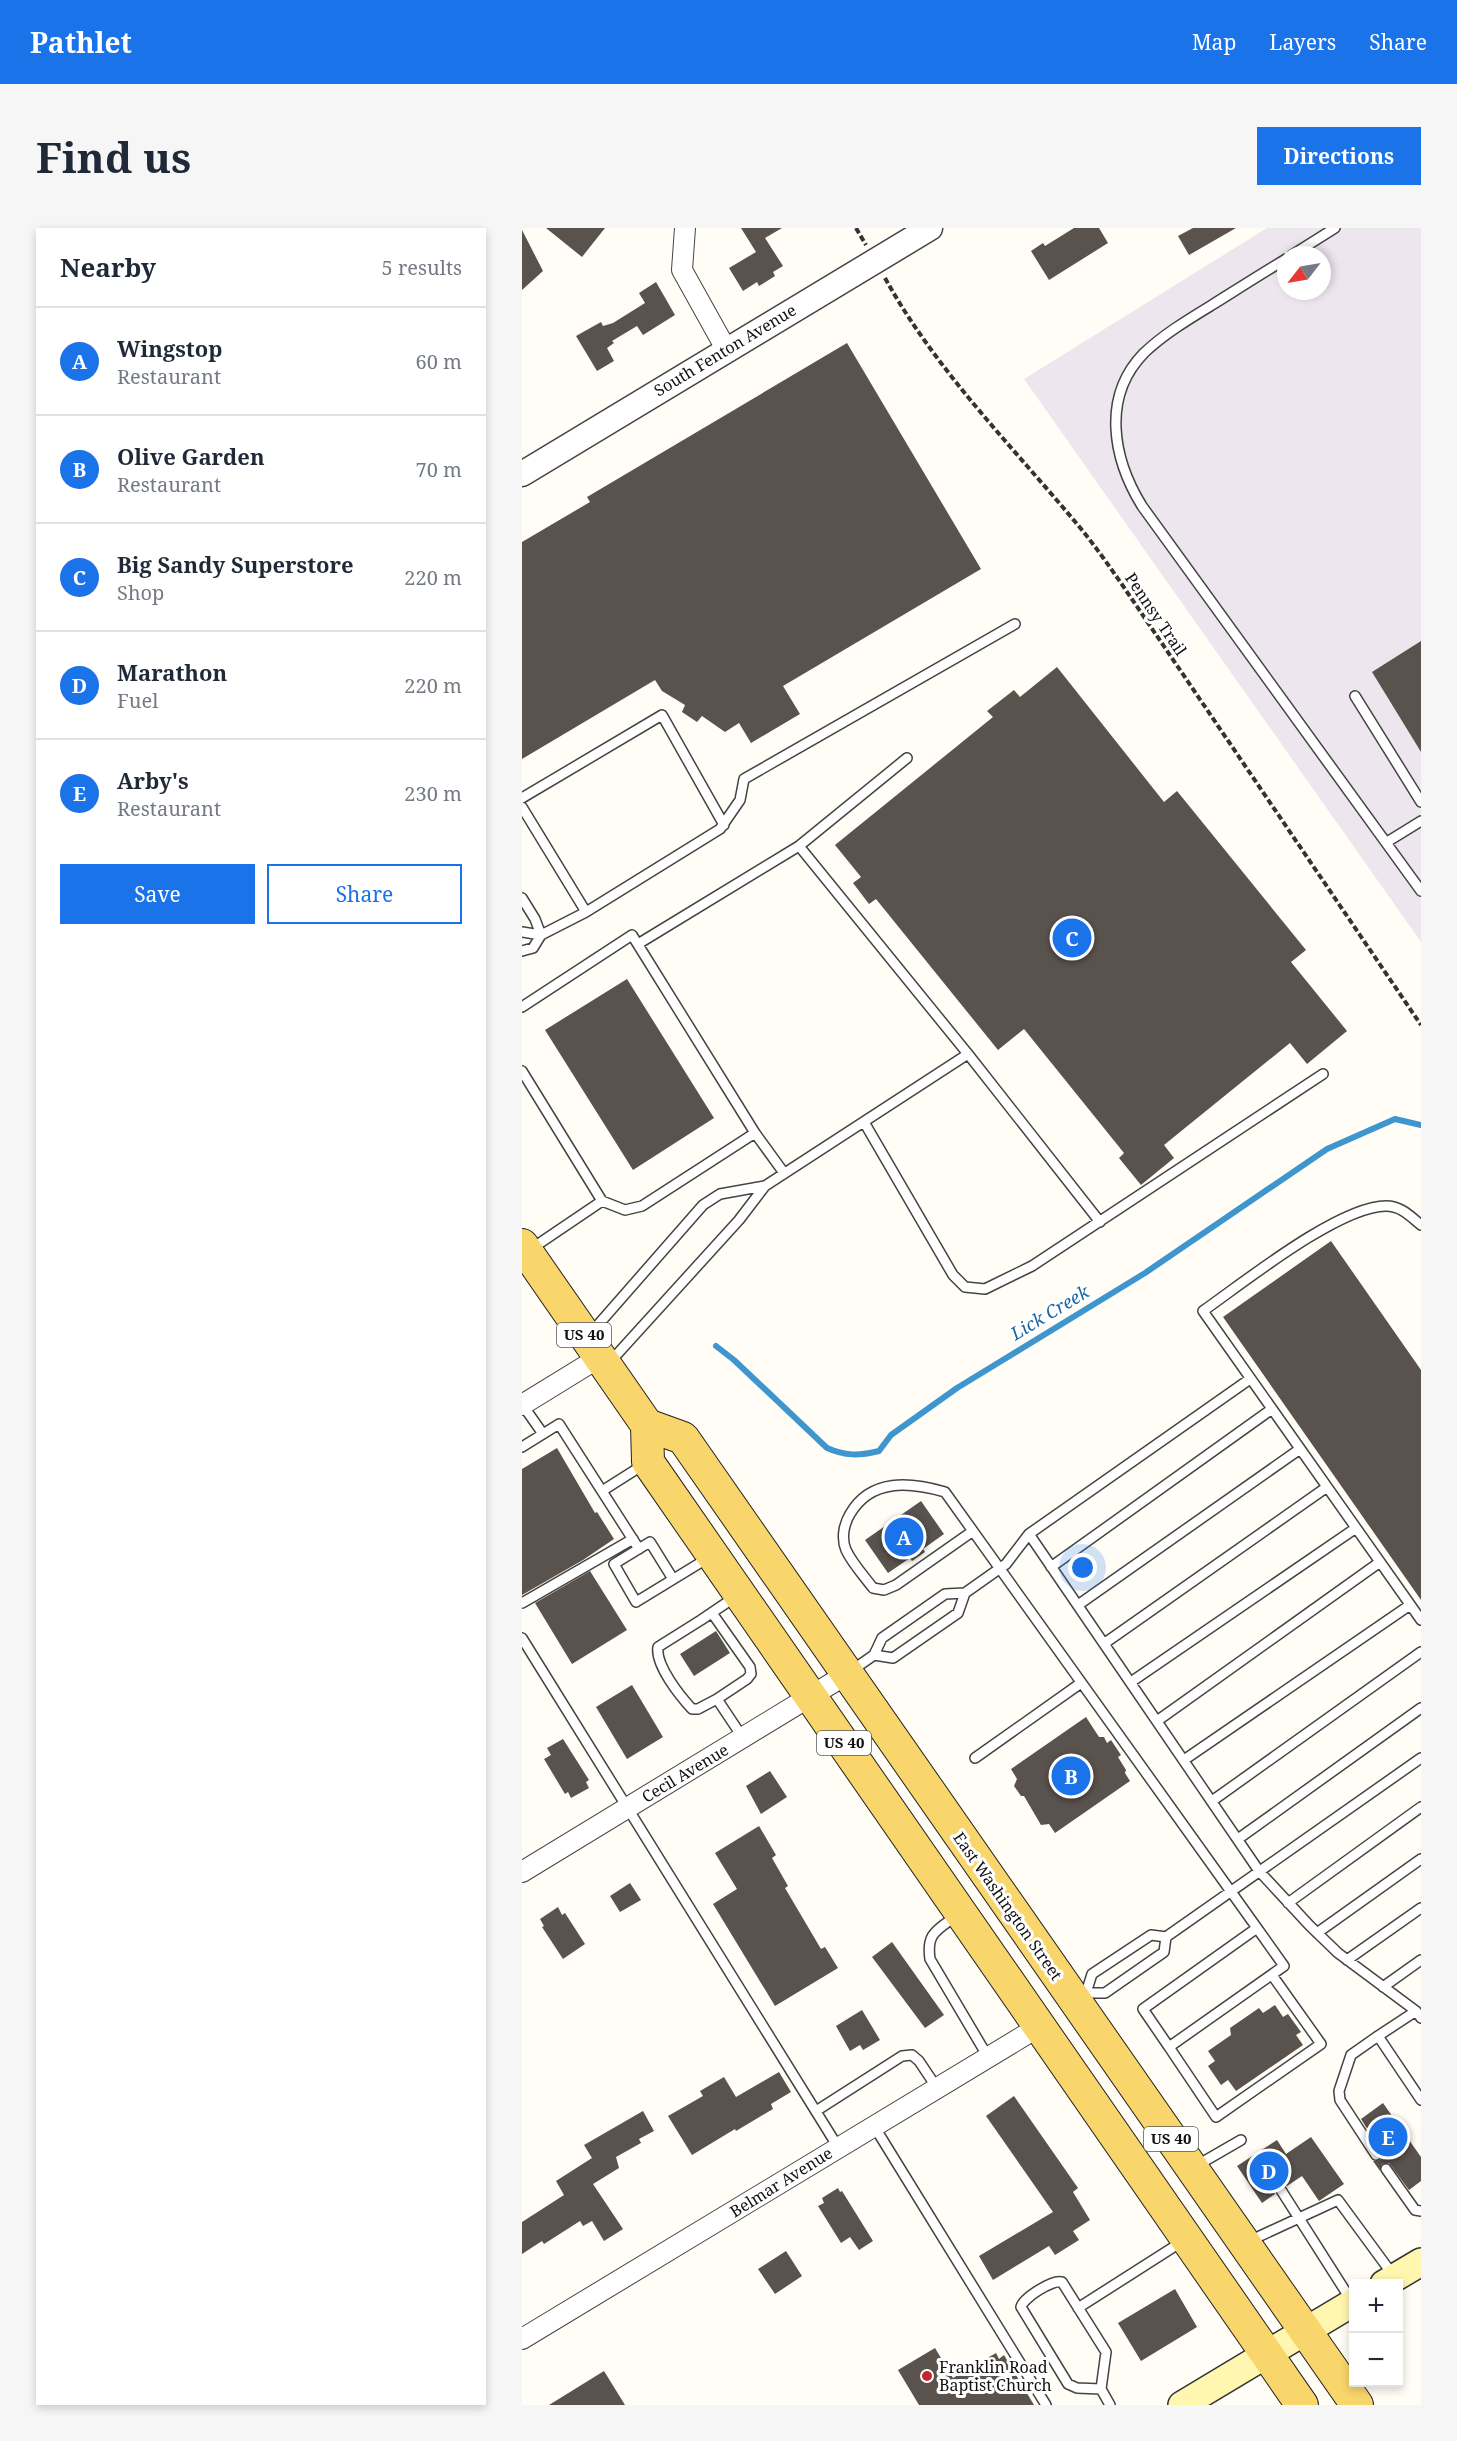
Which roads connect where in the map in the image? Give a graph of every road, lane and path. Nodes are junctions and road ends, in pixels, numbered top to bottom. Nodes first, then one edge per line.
1 (685, 228) edge
2 (856, 228) edge
3 (930, 228) edge
4 (1335, 228) edge
5 (1306, 246) edge
6 (875, 261) junction
7 (1277, 265) edge
8 (726, 349) junction
9 (522, 474) edge
10 (1015, 624) dead end
11 (1355, 696) dead end
12 (907, 758) dead end
13 (522, 798) edge
14 (1421, 802) edge
15 (522, 807) edge
16 (1421, 820) edge
17 (723, 825) junction
18 (1387, 842) junction
19 (799, 846) junction
20 (1421, 891) edge
21 (522, 898) edge
22 (586, 912) junction
23 (522, 932) edge
24 (541, 934) junction
25 (638, 944) junction
26 (522, 951) edge
27 (522, 1007) edge
28 (1421, 1025) edge
29 (968, 1054) junction
30 (522, 1071) edge
31 (1323, 1074) dead end
32 (864, 1122) junction
33 (756, 1133) junction
34 (784, 1173) junction
35 (765, 1186) junction
36 (602, 1201) junction
37 (1100, 1222) junction
38 (1421, 1225) edge
39 (523, 1247) edge
40 (598, 1354) junction
41 (1250, 1378) junction
42 (522, 1404) edge
43 (1272, 1409) junction
44 (647, 1425) junction
45 (543, 1434) junction
46 (522, 1447) edge
47 (1300, 1449) junction
48 (648, 1462) junction
49 (1327, 1487) junction
50 (602, 1491) junction
51 (1356, 1528) junction
52 (973, 1531) junction
53 (1029, 1534) junction
54 (633, 1539) junction
55 (639, 1549) junction
56 (713, 1555) junction
57 (1380, 1562) junction
58 (1051, 1567) junction
59 (999, 1569) junction
60 (673, 1579) junction
61 (740, 1593) junction
62 (964, 1593) junction
63 (522, 1603) edge
64 (1078, 1605) junction
65 (1410, 1605) junction
66 (712, 1613) junction
67 (1421, 1620) edge
68 (522, 1638) edge
69 (1105, 1643) junction
70 (1421, 1652) edge
71 (874, 1655) junction
72 (847, 1674) junction
73 (1131, 1682) junction
74 (1081, 1683) junction
75 (812, 1697) junction
76 (717, 1699) junction
77 (1421, 1708) edge
78 (1157, 1721) junction
79 (743, 1738) junction
80 (975, 1758) dead end
81 (1421, 1758) edge
82 (1184, 1760) junction
83 (1212, 1801) junction
84 (1421, 1807) edge
85 (627, 1808) junction
86 (1238, 1839) junction
87 (1421, 1859) edge
88 (1260, 1871) junction
89 (522, 1872) edge
90 (1232, 1891) junction
91 (1288, 1902) junction
92 (1421, 1908) edge
93 (961, 1912) junction
94 (1257, 1928) junction
95 (1317, 1933) junction
96 (1166, 1937) junction
97 (1347, 1960) junction
98 (1421, 1960) edge
99 (1272, 1975) junction
100 (1383, 1987) junction
101 (1080, 1997) junction
102 (1418, 2014) edge
103 (1040, 2026) junction
104 (1378, 2037) junction
105 (1169, 2048) junction
106 (988, 2057) junction
107 (937, 2088) junction
108 (1421, 2100) edge
109 (816, 2111) junction
110 (874, 2125) junction
111 (1241, 2140) dead end
112 (838, 2147) junction
113 (1376, 2155) dead end
114 (1192, 2168) junction
115 (1386, 2169) dead end
116 (1281, 2190) dead end
117 (1421, 2211) edge
118 (1299, 2219) junction
119 (1188, 2238) junction
120 (1244, 2243) junction
121 (1421, 2262) edge
122 (1388, 2279) edge
123 (1391, 2279) edge
124 (1349, 2296) edge
125 (1349, 2304) edge
126 (1078, 2308) junction
127 (522, 2339) edge
128 (1286, 2342) junction
129 (1101, 2390) junction
130 (1046, 2405) edge
131 (1110, 2405) edge
132 (1182, 2405) edge
133 (1302, 2405) edge
134 (1357, 2405) edge

1 - 8 street
2 - 6 path, Pennsy Trail
3 - 6 street, South Fenton Avenue
4 - 5 lane
6 - 8 street, South Fenton Avenue
6 - 28 path, Pennsy Trail
7 - 18 lane
8 - 9 street, South Fenton Avenue
10 - 17 lane
11 - 14 lane
12 - 19 lane
13 - 17 lane
15 - 22 lane
16 - 18 lane
17 - 22 lane
18 - 20 lane
19 - 25 lane
19 - 29 lane
21 - 24 lane
22 - 24 lane
23 - 24 lane
24 - 26 lane
25 - 27 lane
25 - 33 lane
29 - 32 lane
29 - 37 lane
30 - 36 lane
31 - 37 lane
32 - 34 lane
32 - 37 lane
33 - 34 lane
33 - 36 lane
34 - 35 lane
35 - 40 lane
35 - 40 lane
36 - 39 lane
38 - 41 lane
39 - 40 main road, US 40
40 - 42 street
40 - 44 main road, US 40
41 - 43 lane
41 - 53 lane
42 - 45 lane
43 - 47 lane
43 - 58 lane
44 - 48 main road
44 - 72 main road, East Washington Street / US 40
45 - 46 lane
45 - 50 lane
47 - 49 lane
47 - 64 lane
48 - 50 lane
48 - 56 main road, East Washington Street / US 40
49 - 51 lane
49 - 69 lane
50 - 54 lane
51 - 57 lane
51 - 73 lane
52 - 52 lane
52 - 59 lane
53 - 58 lane
53 - 59 lane
54 - 55 lane
54 - 63 lane
55 - 60 lane
55 - 60 lane
56 - 60 lane
56 - 61 main road, East Washington Street / US 40
57 - 65 lane
57 - 78 lane
58 - 64 lane
59 - 62 lane
59 - 74 lane
61 - 66 lane
61 - 75 main road, East Washington Street / US 40
62 - 71 lane
62 - 71 lane
64 - 69 lane
65 - 67 lane
65 - 82 lane
66 - 76 lane
66 - 76 lane
68 - 85 lane
69 - 73 lane
70 - 83 lane
71 - 72 lane
72 - 75 street, Cecil Avenue
72 - 101 main road, East Washington Street / US 40
73 - 78 lane
74 - 80 lane
74 - 90 lane
75 - 79 street, Cecil Avenue
75 - 93 main road, East Washington Street / US 40
76 - 79 lane
77 - 86 lane
78 - 82 lane
79 - 85 street, Cecil Avenue
81 - 88 lane
82 - 83 lane
83 - 86 lane
84 - 91 lane
85 - 89 street, Cecil Avenue
85 - 109 lane
86 - 88 lane
87 - 95 lane
88 - 90 lane
88 - 91 lane
90 - 94 lane
90 - 96 lane
91 - 95 lane
92 - 97 lane
93 - 103 main road, East Washington Street / US 40
93 - 106 lane
94 - 99 lane
94 - 105 lane
95 - 97 lane
96 - 101 lane
96 - 101 lane
97 - 100 lane
98 - 100 lane
99 - 105 lane
99 - 105 lane
100 - 102 lane
101 - 114 main road, East Washington Street / US 40
102 - 104 lane
103 - 106 street, Belmar Avenue
103 - 119 main road, East Washington Street / US 40
104 - 108 lane
104 - 113 lane
106 - 107 street, Belmar Avenue
107 - 109 lane
107 - 110 street, Belmar Avenue
109 - 112 lane
110 - 112 street, Belmar Avenue
110 - 130 lane
111 - 114 lane
112 - 127 street, Belmar Avenue
114 - 120 main road, East Washington Street / US 40
115 - 117 lane
116 - 118 lane
118 - 120 lane
118 - 122 lane
118 - 124 lane
119 - 126 lane
119 - 128 main road, East Washington Street / US 40
120 - 128 main road, East Washington Street / US 40
121 - 123 main road
125 - 128 main road
126 - 129 lane
126 - 129 lane
128 - 132 main road
128 - 133 main road, East Washington Street / US 40
128 - 134 main road, East Washington Street / US 40
129 - 131 lane

